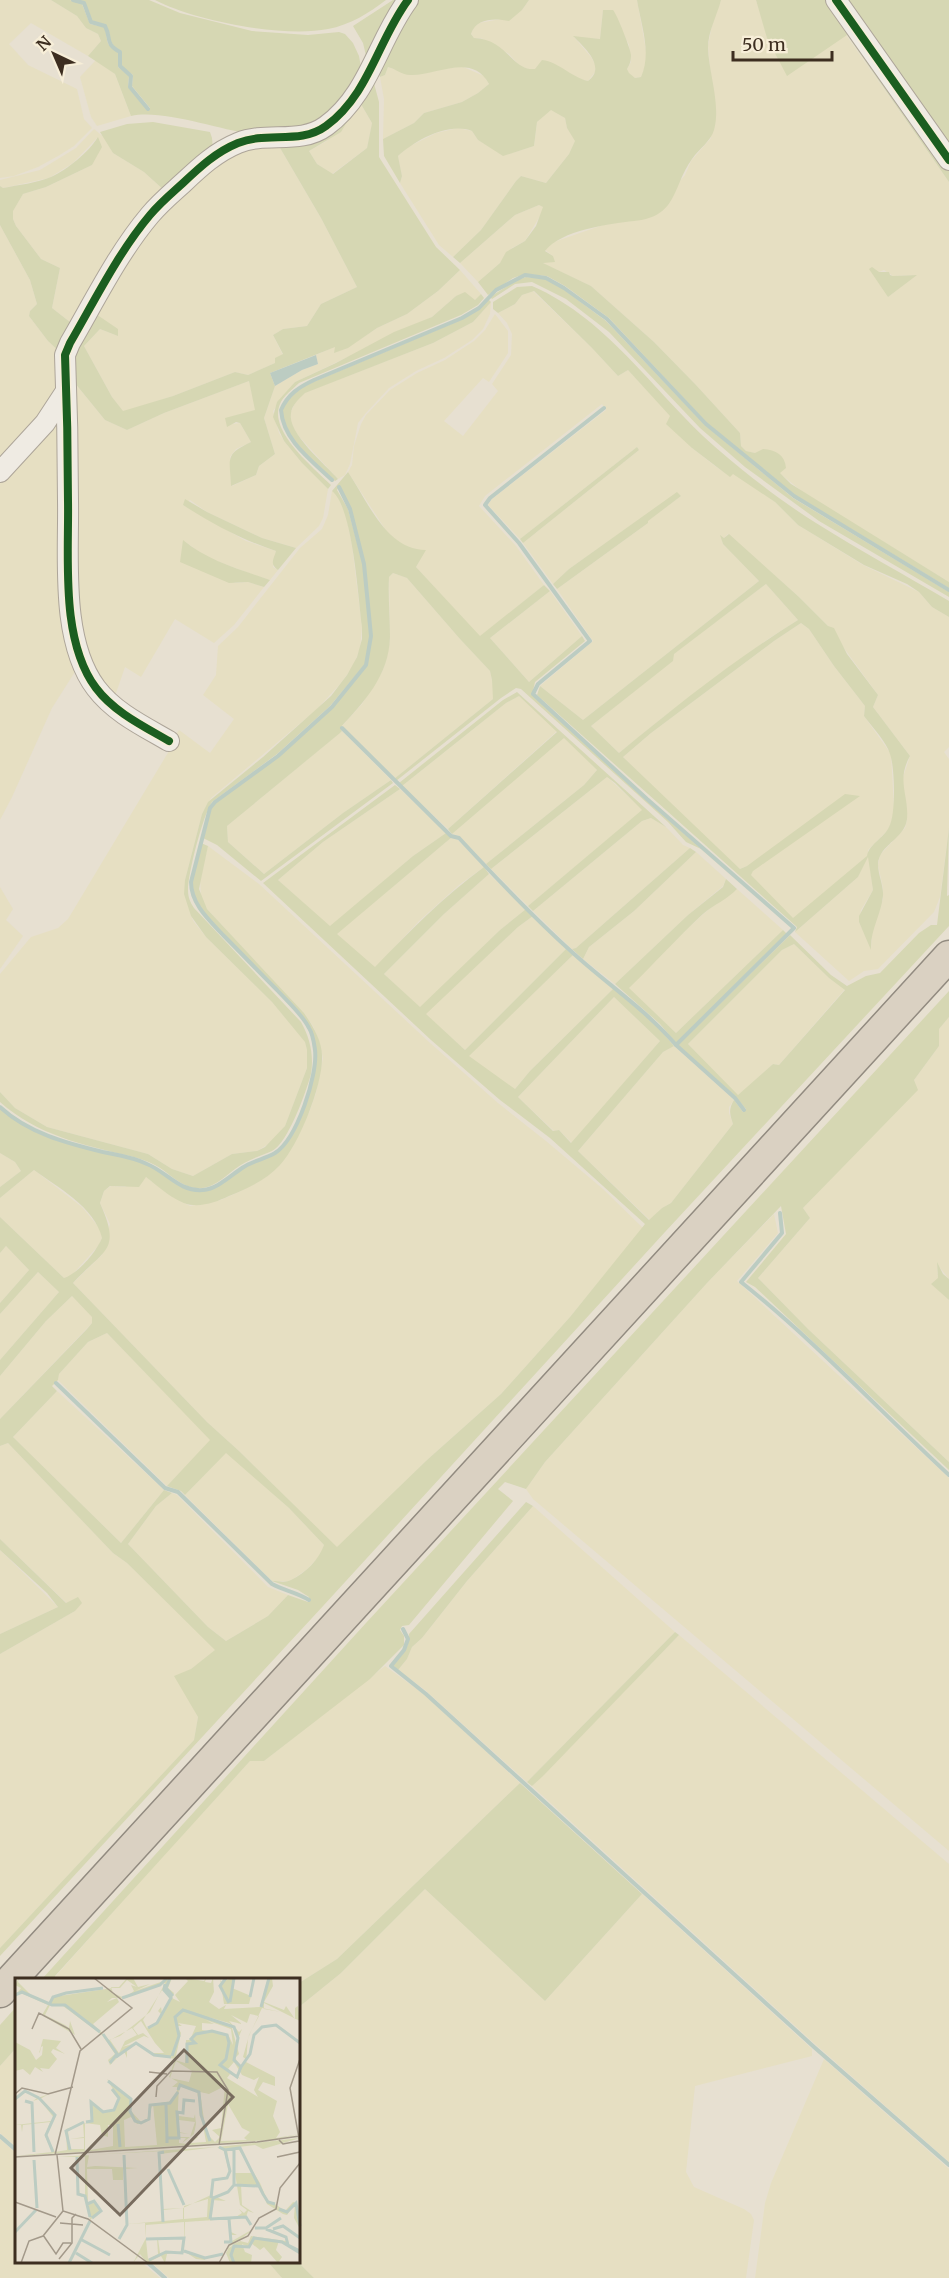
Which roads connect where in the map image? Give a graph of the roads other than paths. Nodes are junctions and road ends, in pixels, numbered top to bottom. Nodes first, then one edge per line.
1 (408, 0) edge
2 (836, 0) edge
3 (949, 160) edge
4 (66, 390) junction
5 (0, 472) edge
6 (169, 741) dead end
7 (949, 957) edge
8 (0, 1992) edge

1 - 4 street
2 - 3 street
4 - 5 street
4 - 6 street
7 - 8 highway

